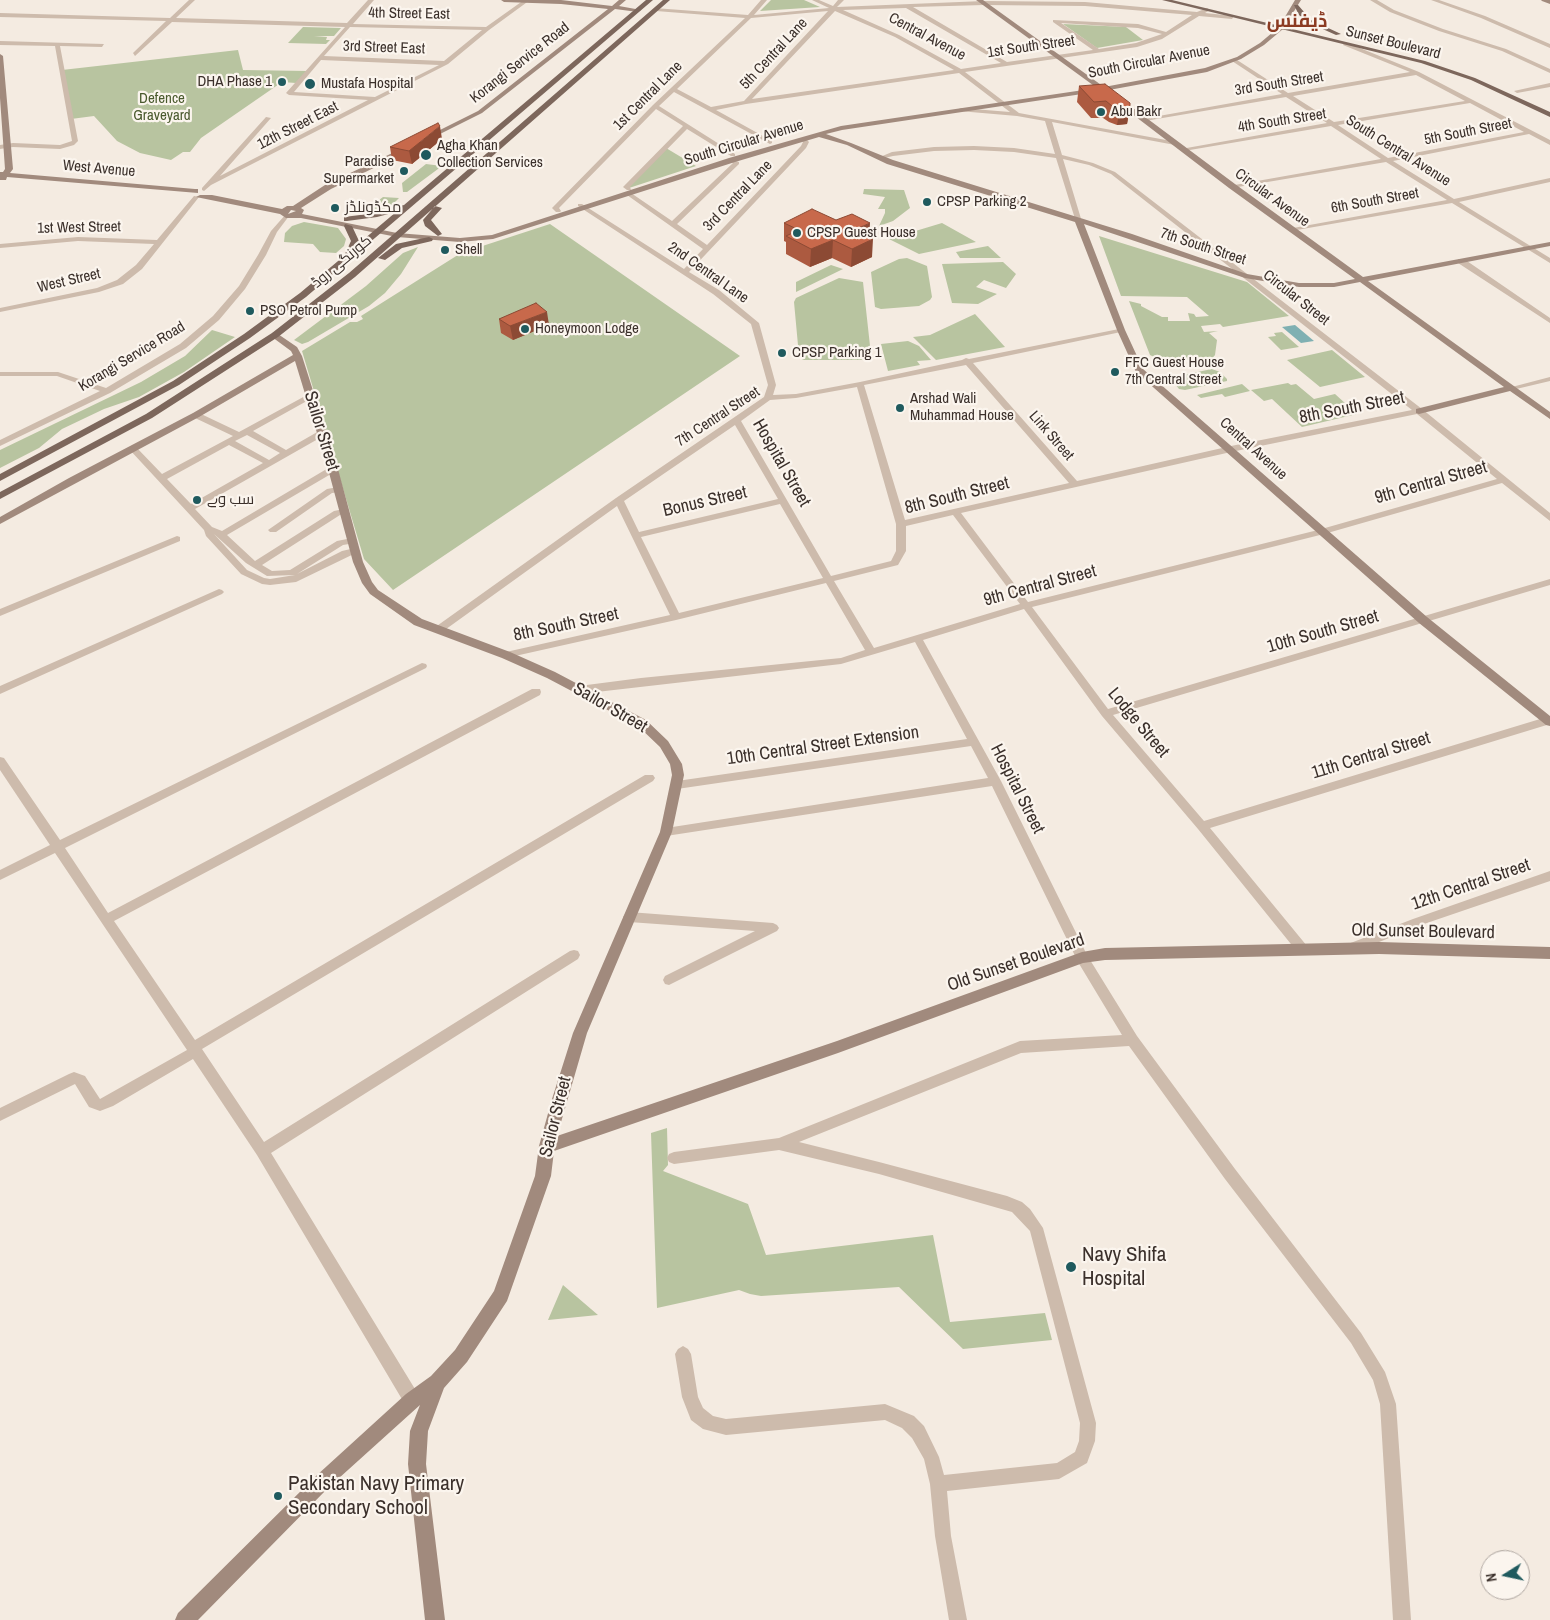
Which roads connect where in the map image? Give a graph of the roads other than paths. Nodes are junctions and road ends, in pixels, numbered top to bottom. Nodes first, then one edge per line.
1 (192, 0) edge
2 (371, 0) edge
3 (504, 0) edge
4 (526, 0) edge
5 (566, 0) edge
6 (650, 0) edge
7 (667, 0) edge
8 (764, 0) edge
9 (815, 0) edge
10 (841, 0) edge
11 (902, 0) edge
12 (1165, 0) edge
13 (1192, 0) edge
14 (1373, 0) edge
15 (1434, 0) edge
16 (1544, 0) edge
17 (981, 2) edge
18 (1550, 2) edge
19 (1297, 3) edge
20 (618, 4) edge
21 (908, 6) junction
22 (640, 9) junction
23 (656, 9) junction
24 (834, 9) junction
25 (1206, 10) junction
26 (1198, 14) junction
27 (0, 15) edge
28 (750, 17) junction
29 (1232, 17) junction
30 (171, 21) junction
31 (348, 26) junction
32 (1280, 26) junction
33 (487, 29) junction
34 (1168, 34) junction
35 (1351, 38) junction
36 (0, 43) edge
37 (57, 44) junction
38 (1345, 44) junction
39 (102, 45) dead end
40 (1550, 46) edge
41 (1098, 51) junction
42 (135, 54) dead end
43 (0, 56) edge
44 (1057, 56) junction
45 (321, 58) junction
46 (1237, 59) junction
47 (446, 63) junction
48 (1005, 63) junction
49 (959, 70) junction
50 (1550, 71) edge
51 (1417, 72) junction
52 (1550, 85) edge
53 (673, 88) junction
54 (1101, 88) junction
55 (1517, 91) junction
56 (1299, 94) junction
57 (1289, 95) junction
58 (378, 99) junction
59 (1472, 101) junction
60 (746, 102) junction
61 (1002, 103) junction
62 (655, 106) junction
63 (1550, 106) edge
64 (712, 110) junction
65 (962, 110) junction
66 (1017, 114) junction
67 (1550, 115) edge
68 (268, 118) dead end
69 (1145, 119) junction
70 (1048, 120) junction
71 (1343, 124) junction
72 (687, 125) junction
73 (1334, 126) junction
74 (1531, 132) junction
75 (814, 135) junction
76 (803, 139) junction
77 (420, 142) edge
78 (770, 142) junction
79 (1175, 143) junction
80 (1550, 143) edge
81 (3, 146) edge
82 (412, 146) edge
83 (1184, 149) junction
84 (1059, 156) junction
85 (733, 157) junction
86 (0, 158) edge
87 (882, 158) junction
88 (1398, 158) junction
89 (1387, 160) junction
90 (2, 175) edge
91 (464, 176) junction
92 (1550, 180) edge
93 (1232, 186) junction
94 (207, 188) junction
95 (629, 191) junction
96 (195, 195) junction
97 (1462, 199) junction
98 (1454, 201) junction
99 (408, 205) junction
100 (581, 206) junction
101 (291, 212) junction
102 (558, 212) junction
103 (348, 222) junction
104 (1080, 222) junction
105 (673, 224) junction
106 (382, 229) junction
107 (1293, 230) junction
108 (400, 233) junction
109 (438, 234) junction
110 (429, 238) junction
111 (159, 242) junction
112 (1550, 244) edge
113 (0, 246) edge
114 (1538, 246) junction
115 (707, 248) junction
116 (1529, 248) junction
117 (1550, 253) edge
118 (348, 256) junction
119 (1461, 261) junction
120 (1550, 261) edge
121 (685, 272) junction
122 (352, 275) junction
123 (1245, 276) junction
124 (1364, 281) junction
125 (0, 310) edge
126 (1550, 321) edge
127 (1121, 330) junction
128 (275, 335) junction
129 (298, 356) junction
130 (966, 360) junction
131 (0, 374) edge
132 (1550, 379) edge
133 (860, 384) junction
134 (1512, 388) junction
135 (107, 391) junction
136 (310, 397) junction
137 (768, 398) junction
138 (1419, 411) junction
139 (196, 415) junction
140 (1550, 416) edge
141 (736, 420) junction
142 (322, 433) junction
143 (244, 434) junction
144 (230, 442) junction
145 (0, 443) edge
146 (133, 449) junction
147 (1231, 449) junction
148 (286, 453) junction
149 (269, 463) junction
150 (333, 469) junction
151 (0, 478) edge
152 (162, 478) junction
153 (1503, 480) junction
154 (1075, 484) junction
155 (338, 490) junction
156 (0, 496) edge
157 (619, 500) junction
158 (782, 501) junction
159 (191, 508) junction
160 (344, 512) junction
161 (956, 512) junction
162 (1550, 518) edge
163 (0, 521) edge
164 (901, 524) junction
165 (209, 529) junction
166 (273, 530) dead end
167 (1321, 532) junction
168 (221, 535) junction
169 (636, 535) junction
170 (177, 539) dead end
171 (353, 546) junction
172 (255, 565) junction
173 (829, 579) junction
174 (1550, 582) edge
175 (219, 592) dead end
176 (1024, 606) junction
177 (0, 612) edge
178 (676, 617) junction
179 (1423, 620) junction
180 (438, 630) junction
181 (918, 639) junction
182 (871, 652) junction
183 (506, 655) junction
184 (422, 666) dead end
185 (0, 690) edge
186 (579, 690) junction
187 (536, 692) dead end
188 (1106, 713) junction
189 (1549, 721) edge
190 (974, 742) junction
191 (0, 761) edge
192 (649, 778) dead end
193 (995, 781) junction
194 (677, 785) junction
195 (1202, 826) junction
196 (666, 832) junction
197 (58, 845) junction
198 (0, 875) edge
199 (1550, 876) edge
200 (629, 918) junction
201 (107, 919) junction
202 (1348, 949) junction
203 (1303, 950) junction
204 (1550, 954) edge
205 (574, 955) dead end
206 (1082, 958) junction
207 (669, 980) dead end
208 (1132, 1040) junction
209 (195, 1049) junction
210 (0, 1115) edge
211 (779, 1144) junction
212 (547, 1146) junction
213 (262, 1151) junction
214 (674, 1158) dead end
215 (683, 1354) dead end
216 (437, 1382) junction
217 (412, 1400) junction
218 (938, 1484) junction
219 (185, 1620) edge
220 (435, 1620) edge
221 (958, 1620) edge
222 (1402, 1620) edge

1 - 30 street
2 - 31 street
3 - 4 street
4 - 20 street
4 - 33 street, 12th Street East
5 - 20 street
6 - 22 main road, کورنگی روڈ
7 - 23 main road, کورنگی روڈ
8 - 28 street, 1st Central Lane
9 - 24 street, Central Avenue
10 - 24 street, 5th Central Lane
11 - 21 street
12 - 25 main road, Sunset Boulevard
13 - 32 main road, Sunset Boulevard
14 - 50 street
15 - 40 street
16 - 18 street
17 - 21 street
17 - 26 street
17 - 44 street, Circular Avenue
19 - 32 street
19 - 35 main road
20 - 22 street
20 - 77 street, Korangi Service Road
21 - 24 street
21 - 48 street
22 - 99 main road, کورنگی روڈ
23 - 28 street
23 - 91 main road, کورنگی روڈ
24 - 28 street
24 - 49 street, Central Avenue
24 - 60 street, 5th Central Lane
25 - 26 street, 1st South Street
25 - 29 main road, Sunset Boulevard
26 - 29 street
26 - 34 street, 1st South Street
27 - 30 street, 4th Street East
28 - 53 street, 1st Central Lane
29 - 32 main road, Sunset Boulevard
30 - 31 street, 4th Street East
30 - 42 street
31 - 33 street, 4th Street East
31 - 45 street
32 - 35 main road, Sunset Boulevard
32 - 38 main road, Sunset Boulevard
32 - 46 street, South Circular Avenue
32 - 54 street, South Circular Avenue
33 - 47 street, 12th Street East
34 - 41 street, 1st South Street
34 - 41 street
35 - 55 main road, Sunset Boulevard
36 - 37 street
37 - 39 street
37 - 81 street
38 - 51 street
38 - 67 main road, Sunset Boulevard
41 - 44 street, 1st South Street
43 - 81 street
44 - 48 street, 1st South Street
44 - 54 street, Circular Avenue
45 - 47 street, 3rd Street East
45 - 58 street
46 - 54 street, South Circular Avenue
46 - 56 street
46 - 57 street, South Central Avenue
47 - 58 street, 12th Street East
48 - 49 street, 1st South Street
49 - 60 street, 1st South Street
49 - 61 street, Central Avenue
51 - 56 street, 3rd South Street
51 - 59 street
52 - 55 street
53 - 62 street, 1st Central Lane
53 - 64 street
54 - 61 street, South Circular Avenue
54 - 69 street, Circular Avenue
55 - 63 main road, Sunset Boulevard
56 - 57 street, 3rd South Street
56 - 71 street
57 - 69 street, 3rd South Street
57 - 73 street, South Central Avenue
58 - 94 street, 12th Street East
59 - 71 street, 4th South Street
59 - 74 street
60 - 64 street, 1st South Street
61 - 65 street, South Circular Avenue
61 - 66 street, Central Avenue
61 - 78 street, South Circular Avenue
62 - 72 street
62 - 102 street, 1st Central Lane
64 - 78 street
65 - 66 street
65 - 75 street, South Circular Avenue
66 - 70 street
68 - 94 street
69 - 79 street, Circular Avenue
70 - 79 street
70 - 84 street, Central Avenue
71 - 73 street, 4th South Street
71 - 88 street
72 - 85 street
72 - 95 street
73 - 83 street, 4th South Street
73 - 89 street, South Central Avenue
74 - 80 street
74 - 88 street, 5th South Street
75 - 76 street, South Circular Avenue
75 - 87 street, 7th South Street
76 - 85 street, South Circular Avenue
76 - 115 street, 3rd Central Lane
78 - 85 street, South Circular Avenue
79 - 83 street, Circular Avenue
81 - 90 street
82 - 101 street, Korangi Service Road
83 - 93 street, Circular Avenue
84 - 87 street, Circular Street
84 - 104 street, Central Avenue
84 - 123 street, Circular Street
85 - 95 street, South Circular Avenue
85 - 105 street
86 - 90 street
87 - 104 street, 7th South Street
88 - 89 street, 5th South Street
88 - 97 street
89 - 93 street, 5th South Street
89 - 98 street, South Central Avenue
90 - 96 street, West Avenue
91 - 108 main road, کورنگی روڈ
91 - 109 main road
92 - 97 street, 6th South Street
93 - 107 street, Circular Avenue
94 - 96 street
94 - 101 street, West Avenue
95 - 100 street, South Circular Avenue
95 - 105 street
96 - 101 street, West Avenue
96 - 111 street, West Street
97 - 98 street, 6th South Street
97 - 114 street
98 - 107 street, 6th South Street
98 - 116 street, South Central Avenue
99 - 103 main road
99 - 106 main road, کورنگی روڈ
100 - 102 street, South Circular Avenue
100 - 110 street, South Circular Avenue
100 - 121 street, 2nd Central Lane
101 - 103 street, West Avenue
101 - 135 street, Korangi Service Road
102 - 109 street, South Circular Avenue
103 - 106 street, West Avenue
103 - 118 main road
104 - 123 street, 7th South Street
104 - 127 street, Central Avenue
105 - 115 street
106 - 108 street, West Avenue
106 - 118 main road, کورنگی روڈ
107 - 124 street, Circular Avenue
108 - 109 street, South Circular Avenue
108 - 110 street, South Circular Avenue
108 - 122 main road, کورنگی روڈ
110 - 122 main road
111 - 113 street, 1st West Street
111 - 125 street, West Street
112 - 114 street, 7th South Street
114 - 116 street, 7th South Street
114 - 117 street
115 - 121 street, 3rd Central Lane
116 - 119 street, 7th South Street
116 - 120 street, South Central Avenue
118 - 151 main road, کورنگی روڈ
119 - 124 street, 7th South Street
119 - 126 street
121 - 137 street, 2nd Central Lane
122 - 128 main road, کورنگی روڈ
123 - 124 street, 7th South Street
123 - 138 street, Circular Street
124 - 134 street, Circular Avenue
127 - 130 street, 7th Central Street
127 - 147 street, Central Avenue
128 - 129 street, Sailor Street
128 - 156 main road, کورنگی روڈ
129 - 136 street, Sailor Street
129 - 139 street
130 - 133 street, 7th Central Street
130 - 154 street, Link Street
131 - 135 street
132 - 134 street
133 - 137 street, 7th Central Street
133 - 164 street
134 - 138 street
134 - 140 street, Circular Avenue
135 - 145 street, Korangi Service Road
136 - 142 street, Sailor Street
136 - 143 street
137 - 141 street, 7th Central Street
138 - 147 street, 8th South Street
138 - 153 street, Circular Street
139 - 143 street
139 - 146 street
141 - 157 street, 7th Central Street
141 - 158 street, Hospital Street
142 - 148 street
142 - 150 street, Sailor Street
143 - 144 street
143 - 148 street
144 - 149 street
144 - 152 street
146 - 152 street
146 - 163 street
147 - 154 street, 8th South Street
147 - 167 street, Central Avenue
148 - 149 street
149 - 159 street
150 - 155 street, Sailor Street
150 - 168 street
152 - 159 street
153 - 162 street, Circular Street
153 - 167 street, 9th Central Street
154 - 161 street, 8th South Street
155 - 160 street, Sailor Street
155 - 166 street
157 - 169 street
157 - 180 street, 7th Central Street
158 - 169 street, Bonus Street
158 - 173 street, Hospital Street
159 - 165 street
160 - 171 street, Sailor Street
160 - 172 street
161 - 164 street, 8th South Street
161 - 176 street, Lodge Street
164 - 173 street, 8th South Street
165 - 168 street
165 - 171 street
167 - 176 street, 9th Central Street
167 - 179 street, Central Avenue
168 - 172 street
169 - 178 street
170 - 177 street
171 - 172 street
171 - 180 street, Sailor Street
173 - 178 street, 8th South Street
173 - 182 street, Hospital Street
174 - 179 street, 10th South Street
175 - 185 street
176 - 181 street, 9th Central Street
176 - 188 street, Lodge Street
178 - 183 street, 8th South Street
179 - 188 street, 10th South Street
179 - 189 street, Central Avenue
180 - 183 street, Sailor Street
181 - 182 street, 9th Central Street
181 - 190 street, Hospital Street
182 - 186 street, 9th Central Street
183 - 186 street, Sailor Street
184 - 197 street
186 - 194 street, Sailor Street
187 - 201 street
188 - 195 street, Lodge Street
189 - 195 street, 11th Central Street
190 - 193 street, Hospital Street
190 - 194 street, 10th Central Street Extension
191 - 197 street
192 - 209 street
193 - 196 street
193 - 206 street, Hospital Street
194 - 196 street, Sailor Street
195 - 203 street, Lodge Street
196 - 200 street, Sailor Street
197 - 198 street
197 - 201 street
199 - 202 street, 12th Central Street
200 - 207 street
200 - 212 street, Sailor Street
201 - 209 street
202 - 203 street, Old Sunset Boulevard
202 - 204 street, Old Sunset Boulevard
203 - 206 street, Old Sunset Boulevard
205 - 213 street
206 - 208 street, Hospital Street
206 - 212 street, Old Sunset Boulevard
208 - 211 street
208 - 222 street, Hospital Street
209 - 210 street
209 - 213 street
211 - 214 street
211 - 218 street
212 - 216 street, Sailor Street
213 - 217 street
215 - 218 street
216 - 217 street
216 - 220 street
217 - 219 street
218 - 221 street

